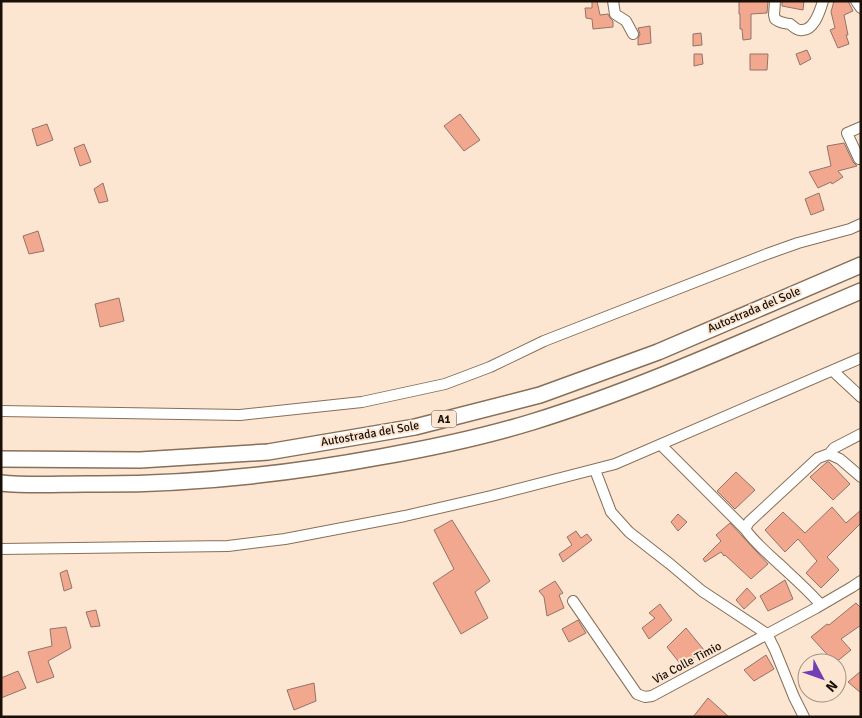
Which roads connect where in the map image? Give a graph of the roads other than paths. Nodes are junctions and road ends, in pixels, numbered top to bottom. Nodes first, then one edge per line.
1 (613, 1) edge
2 (775, 1) edge
3 (823, 1) edge
4 (856, 1) edge
5 (861, 8) edge
6 (633, 34) dead end
7 (861, 126) edge
8 (859, 160) dead end
9 (861, 224) edge
10 (861, 265) edge
11 (861, 291) edge
12 (861, 358) edge
13 (833, 371) junction
14 (861, 397) edge
15 (1, 411) edge
16 (861, 434) edge
17 (660, 445) junction
18 (828, 454) junction
19 (1, 459) edge
20 (596, 470) junction
21 (861, 477) edge
22 (1, 483) edge
23 (745, 529) junction
24 (1, 549) edge
25 (861, 581) edge
26 (573, 602) dead end
27 (821, 605) junction
28 (767, 634) junction
29 (804, 717) edge

1 - 6 street
2 - 3 street
4 - 5 street
7 - 8 street
9 - 15 street
10 - 19 highway, Autostrada del Sole / A1
11 - 22 highway, Autostrada del Sole / A1
12 - 13 street
13 - 14 street
13 - 17 street
16 - 18 street
17 - 20 street
17 - 23 street
18 - 21 street
18 - 23 street
20 - 24 street
20 - 28 street
23 - 27 street
25 - 27 street, Via Colle Timio
26 - 28 street, Via Colle Timio
27 - 28 street, Via Colle Timio
28 - 29 street

